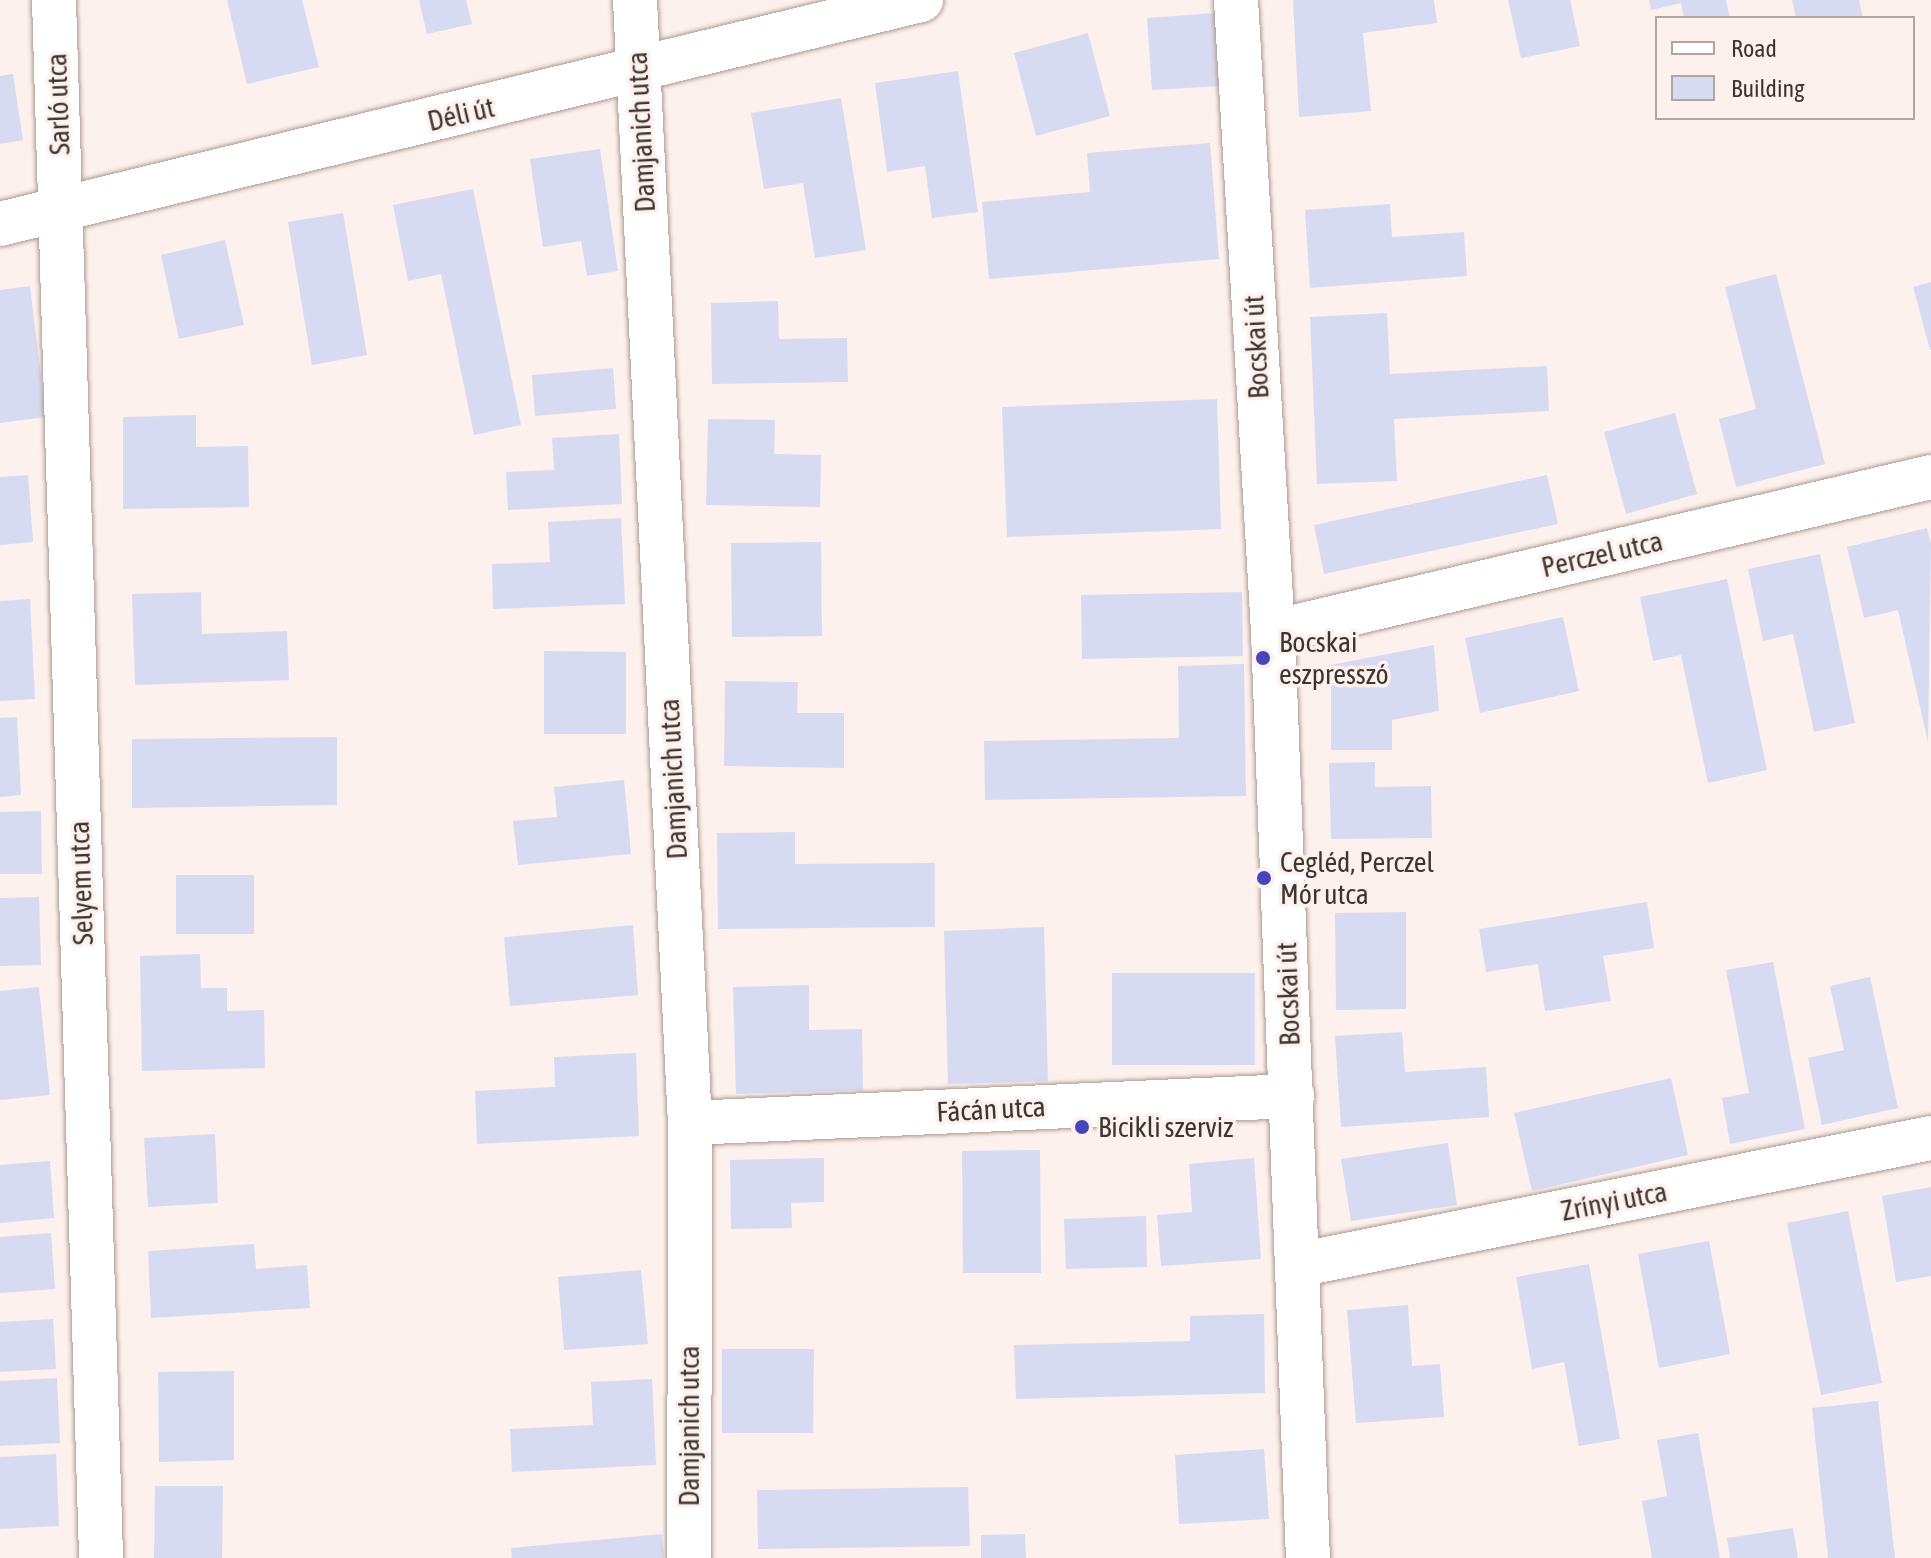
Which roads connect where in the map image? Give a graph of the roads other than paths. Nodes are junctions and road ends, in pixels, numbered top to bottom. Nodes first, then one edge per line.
1 (54, 0) edge
2 (635, 0) edge
3 (921, 0) edge
4 (1236, 0) edge
5 (638, 72) junction
6 (62, 208) junction
7 (0, 224) edge
8 (1931, 477) edge
9 (1273, 632) junction
10 (1292, 1096) junction
11 (690, 1123) junction
12 (1931, 1138) edge
13 (1297, 1265) junction
14 (101, 1558) edge
15 (689, 1558) edge
16 (1308, 1558) edge

1 - 6 street, Sarló utca
2 - 5 street, Damjanich utca
3 - 5 street, Déli út
4 - 9 street, Bocskai út
5 - 6 street, Déli út
5 - 11 street, Damjanich utca
6 - 7 street, Déli út
6 - 14 street, Selyem utca
8 - 9 street, Perczel utca
9 - 10 street, Bocskai út
10 - 11 street, Fácán utca
10 - 13 street, Bocskai út
11 - 15 street, Damjanich utca
12 - 13 street, Zrínyi utca
13 - 16 street, Bocskai út

